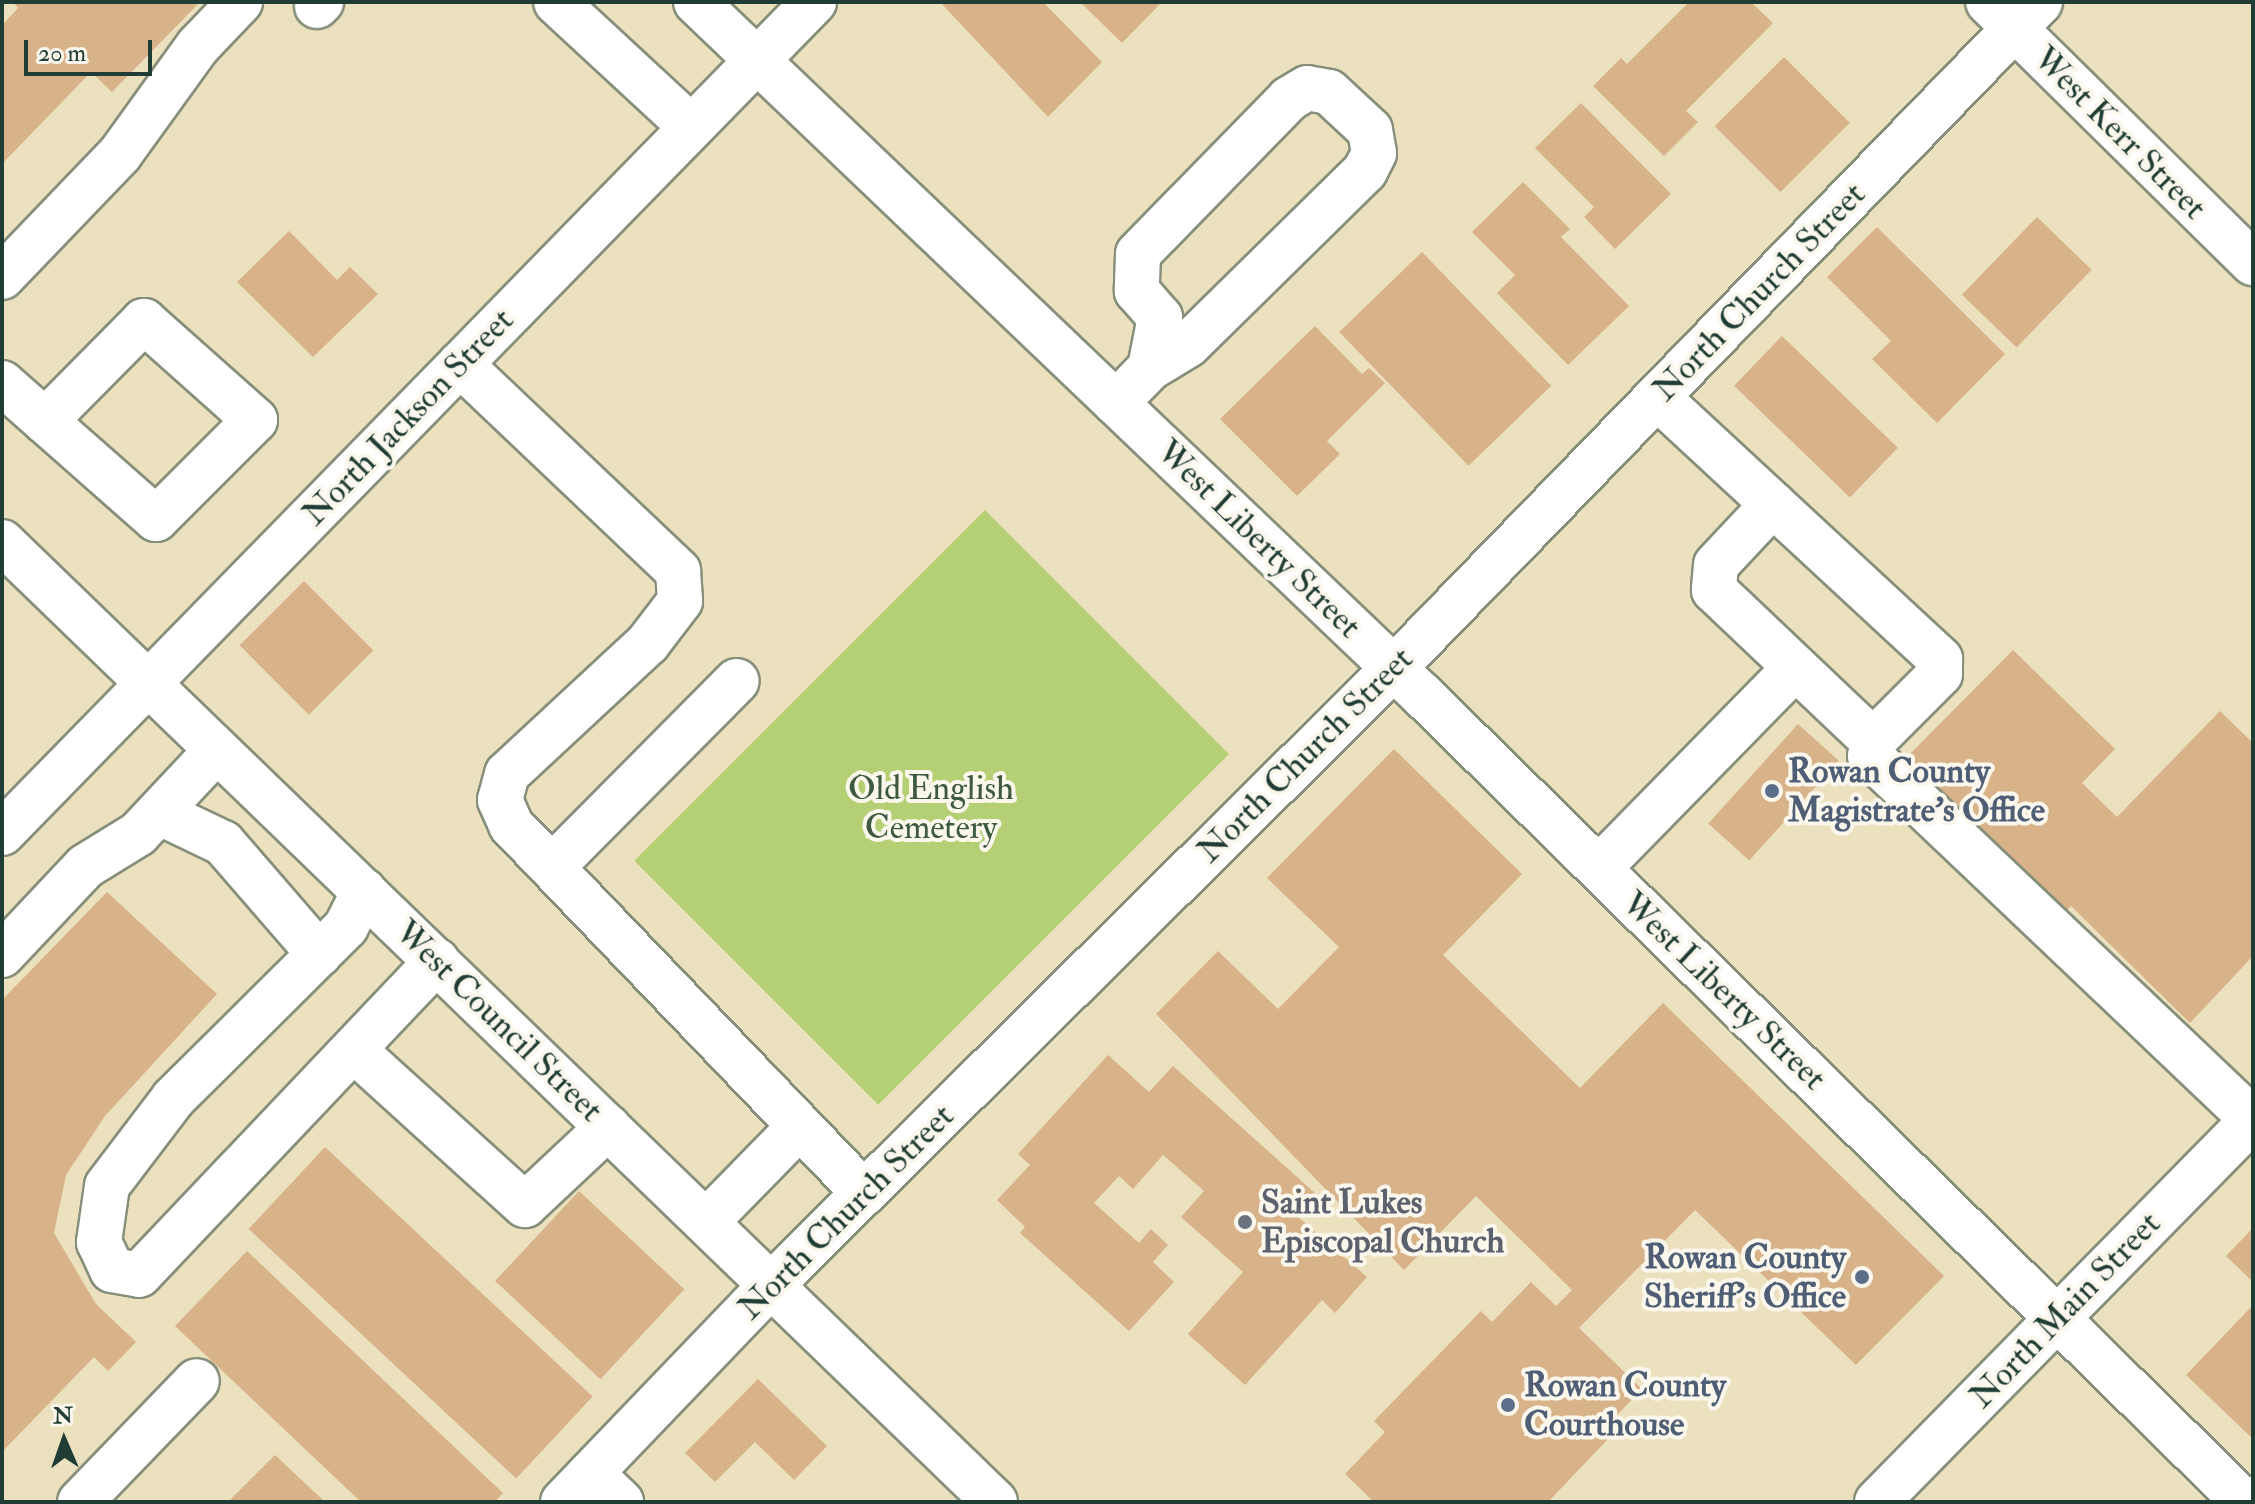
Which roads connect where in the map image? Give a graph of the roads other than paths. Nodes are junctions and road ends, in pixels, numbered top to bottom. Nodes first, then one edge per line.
1 (240, 2) edge
2 (556, 2) edge
3 (696, 2) edge
4 (814, 2) edge
5 (2014, 11) edge
6 (756, 61) junction
7 (691, 127) junction
8 (2253, 263) edge
9 (2, 277) edge
10 (460, 364) junction
11 (1150, 368) junction
12 (2, 383) edge
13 (1657, 397) junction
14 (1116, 403) junction
15 (45, 421) junction
16 (1773, 504) junction
17 (2, 542) edge
18 (1394, 668) junction
19 (1794, 669) junction
20 (737, 681) dead end
21 (148, 683) junction
22 (1873, 741) junction
23 (217, 750) junction
24 (160, 813) junction
25 (2, 833) edge
26 (552, 867) junction
27 (1599, 868) junction
28 (364, 891) junction
29 (319, 954) junction
30 (2, 955) edge
31 (437, 961) junction
32 (356, 1052) junction
33 (2253, 1119) edge
34 (800, 1126) junction
35 (608, 1127) junction
36 (864, 1193) junction
37 (706, 1222) junction
38 (771, 1285) junction
39 (2057, 1318) junction
40 (197, 1381) dead end
41 (592, 1492) edge
42 (975, 1495) edge
43 (80, 1502) edge
44 (1877, 1502) edge
45 (2244, 1502) edge

1 - 9 street
2 - 7 street
3 - 6 street, West Liberty Street
4 - 6 street, North Jackson Street
5 - 8 street, West Kerr Street
5 - 13 street, North Church Street
6 - 7 street, North Jackson Street
6 - 14 street, West Liberty Street
7 - 10 street, North Jackson Street
10 - 21 street, North Jackson Street
10 - 26 street
11 - 11 street
11 - 14 street
12 - 15 street
13 - 16 street
13 - 18 street, North Church Street
14 - 18 street, West Liberty Street
15 - 15 street
16 - 19 street
16 - 22 street
17 - 21 street, West Council Street
18 - 27 street, West Liberty Street
18 - 36 street, North Church Street
19 - 22 street
19 - 27 street
20 - 26 street
21 - 23 street, West Council Street
21 - 25 street, North Jackson Street
22 - 33 street
23 - 24 street
23 - 28 street, West Council Street
24 - 29 street
24 - 30 street
26 - 34 street
27 - 39 street, West Liberty Street
28 - 29 street
28 - 31 street, West Council Street
29 - 32 street
31 - 32 street
31 - 35 street, West Council Street
32 - 35 street
33 - 39 street, North Main Street
34 - 36 street
34 - 37 street
35 - 37 street, West Council Street
36 - 38 street, North Church Street
37 - 38 street, West Council Street
38 - 41 street, North Church Street
38 - 42 street, West Council Street
39 - 44 street, North Main Street
39 - 45 street, West Liberty Street
40 - 43 street

